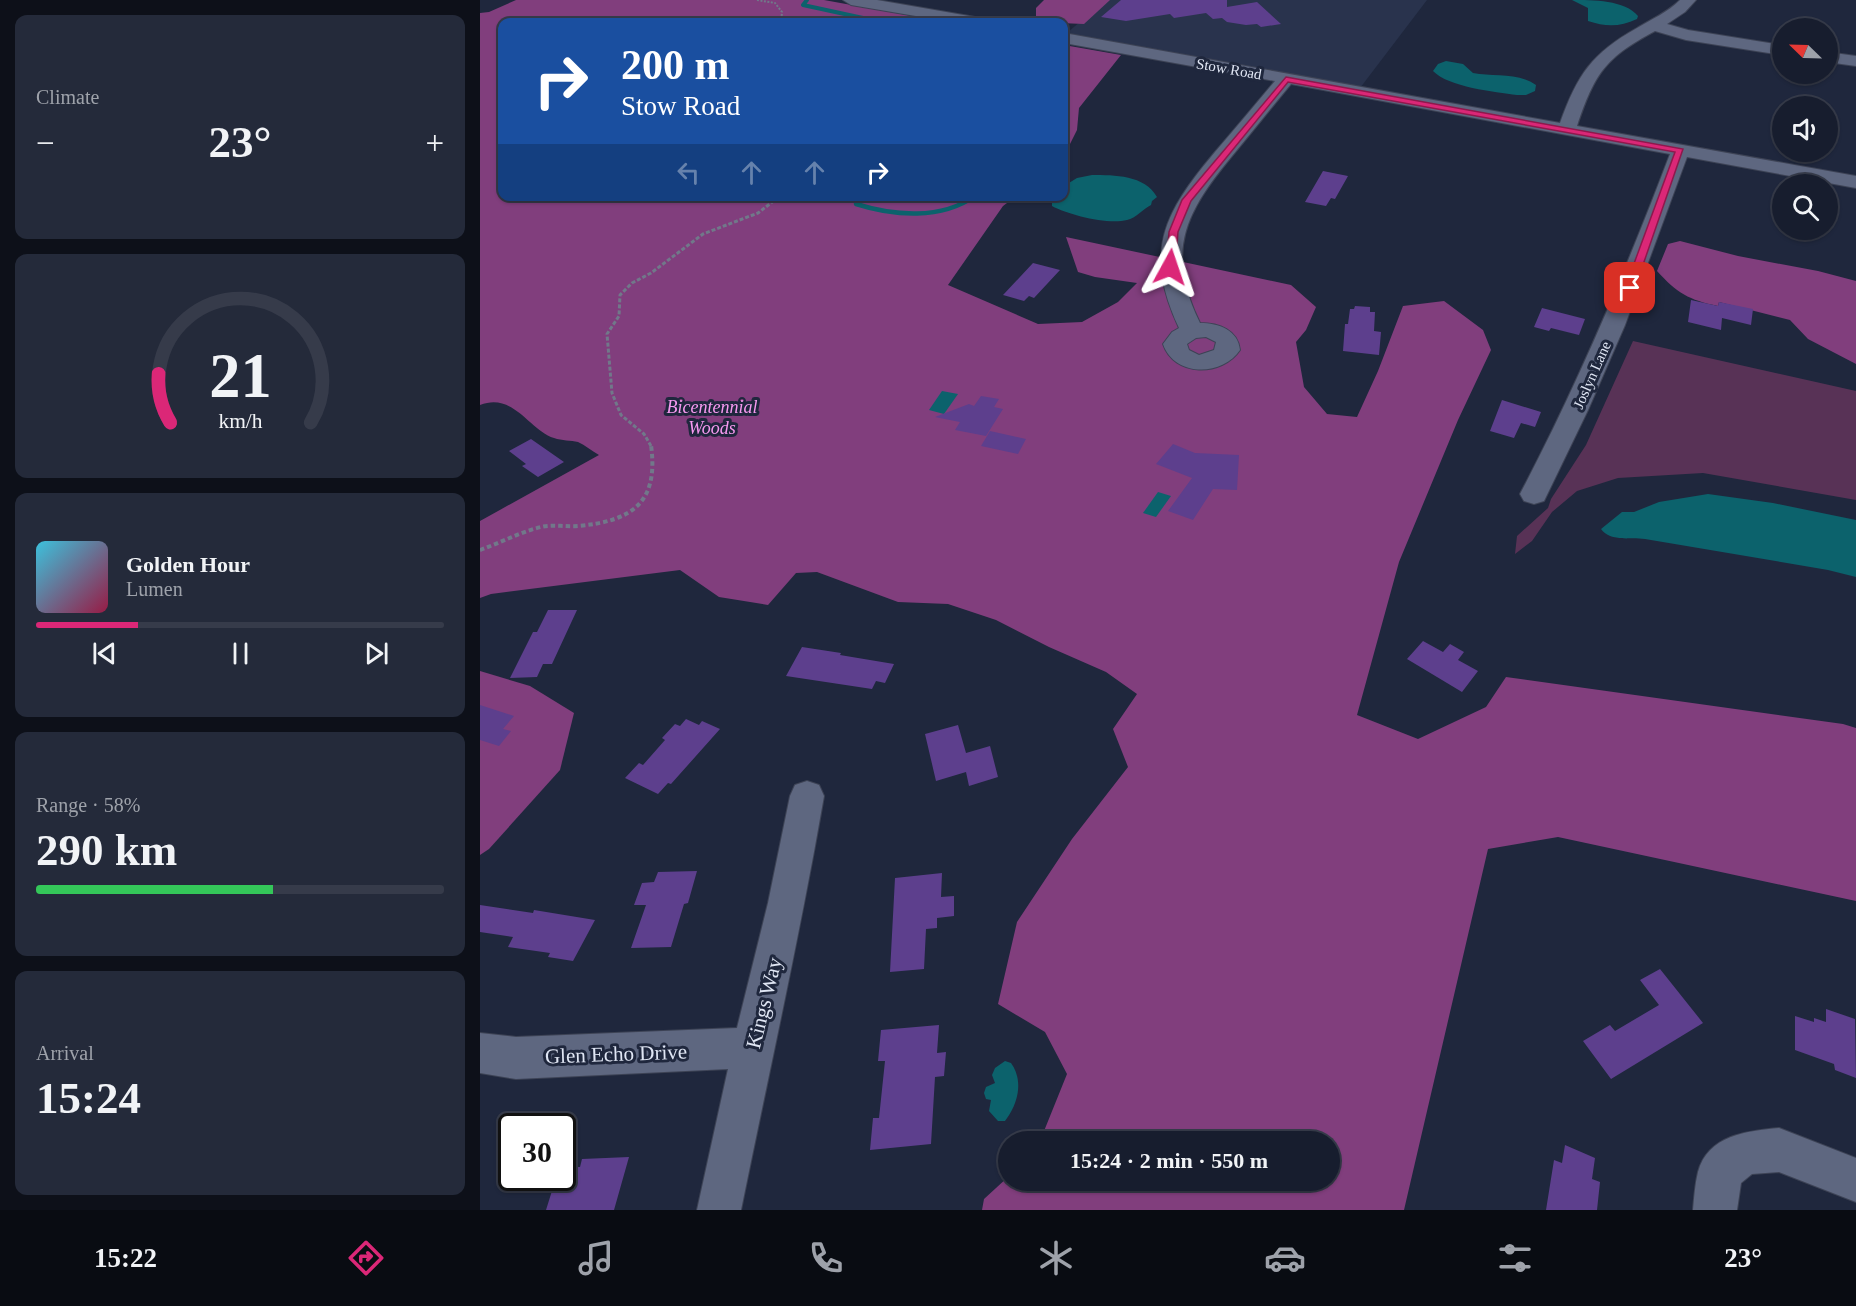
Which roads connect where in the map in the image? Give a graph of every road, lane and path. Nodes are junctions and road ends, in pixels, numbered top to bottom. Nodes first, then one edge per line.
1 (757, 0) edge
2 (852, 0) edge
3 (1688, 0) edge
4 (781, 18) edge
5 (953, 18) edge
6 (1653, 25) junction
7 (1068, 39) edge
8 (1772, 48) edge
9 (1838, 59) edge
10 (1856, 61) edge
11 (1286, 79) junction
12 (1566, 130) junction
13 (1680, 151) junction
14 (1856, 183) edge
15 (774, 201) edge
16 (1192, 331) dead end
17 (1534, 494) dead end
18 (480, 550) edge
19 (807, 796) dead end
20 (753, 1048) junction
21 (480, 1053) edge
22 (1856, 1180) edge
23 (719, 1210) edge
24 (1715, 1210) edge

1 - 4 path
2 - 5 street
3 - 6 street
6 - 8 street
6 - 12 street
7 - 11 street, Stow Road
9 - 10 street
11 - 12 street, Stow Road
11 - 16 street
12 - 13 street, Stow Road
13 - 14 street, Stow Road
13 - 17 street, Joslyn Lane
15 - 18 path
19 - 20 street, Kings Way
20 - 21 street, Glen Echo Drive
20 - 23 street, Kings Way
22 - 24 street

